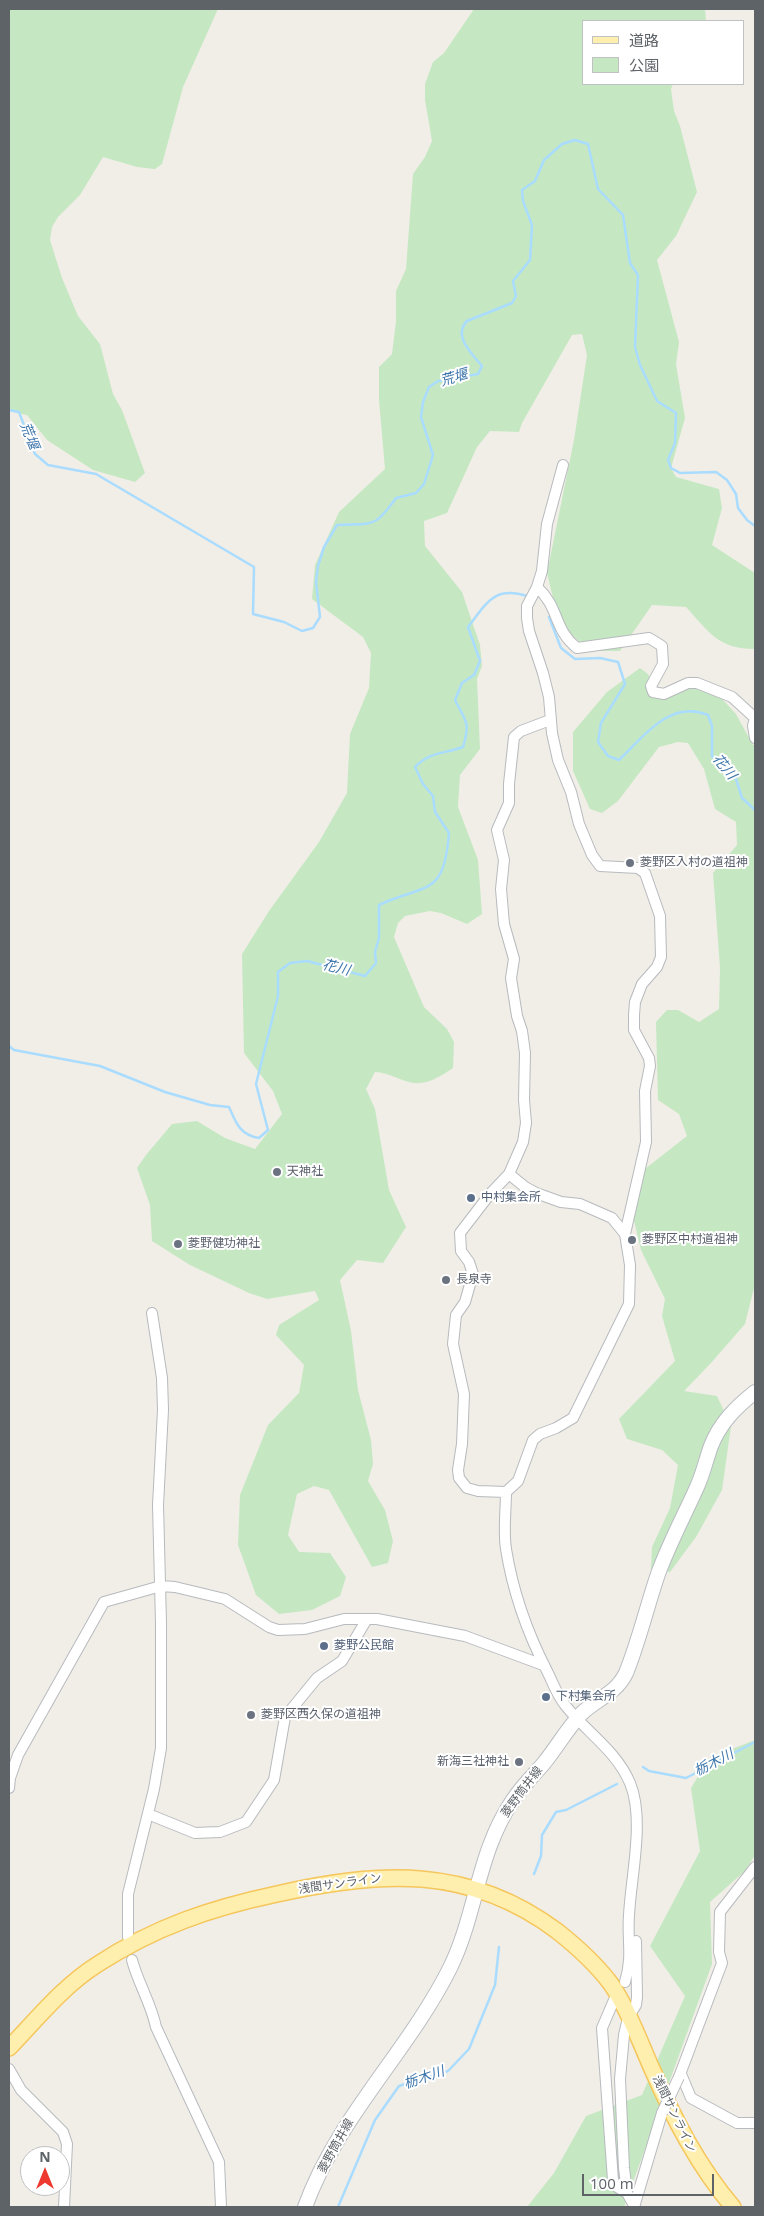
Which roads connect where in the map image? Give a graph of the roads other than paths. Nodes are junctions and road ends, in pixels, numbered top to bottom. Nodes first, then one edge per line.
1 (563, 465) dead end
2 (537, 587) junction
3 (550, 720) junction
4 (755, 738) edge
5 (509, 1174) junction
6 (625, 1234) junction
7 (152, 1313) dead end
8 (755, 1392) edge
9 (506, 1492) junction
10 (161, 1586) junction
11 (367, 1619) junction
12 (543, 1665) junction
13 (576, 1720) junction
14 (9, 1788) edge
15 (148, 1814) junction
16 (755, 1867) edge
17 (476, 1888) junction
18 (629, 1917) junction
19 (128, 1937) dead end
20 (132, 1960) dead end
21 (625, 1982) dead end
22 (614, 2000) dead end
23 (628, 2018) junction
24 (9, 2048) edge
25 (9, 2069) edge
26 (680, 2076) junction
27 (755, 2123) edge
28 (627, 2193) junction
29 (64, 2207) edge
30 (221, 2207) edge
31 (305, 2207) edge
32 (635, 2207) edge
33 (733, 2207) edge

1 - 2 street
2 - 3 street
2 - 4 street
3 - 5 street
3 - 6 street
5 - 6 street
5 - 9 street
6 - 9 street
7 - 10 street
8 - 13 main road, 菱野筒井線
9 - 12 street
10 - 11 street
10 - 14 street
10 - 15 street
11 - 12 street
11 - 15 street
12 - 13 street
13 - 17 main road, 菱野筒井線
13 - 18 street
15 - 19 street
16 - 26 street
17 - 23 main road, 浅間サンライン
17 - 24 main road, 浅間サンライン
17 - 31 main road, 菱野筒井線
18 - 21 street
18 - 23 street
20 - 30 street
22 - 28 street
23 - 28 street
23 - 33 main road, 浅間サンライン
25 - 29 street
26 - 27 street
26 - 32 street, bridge
28 - 32 street

